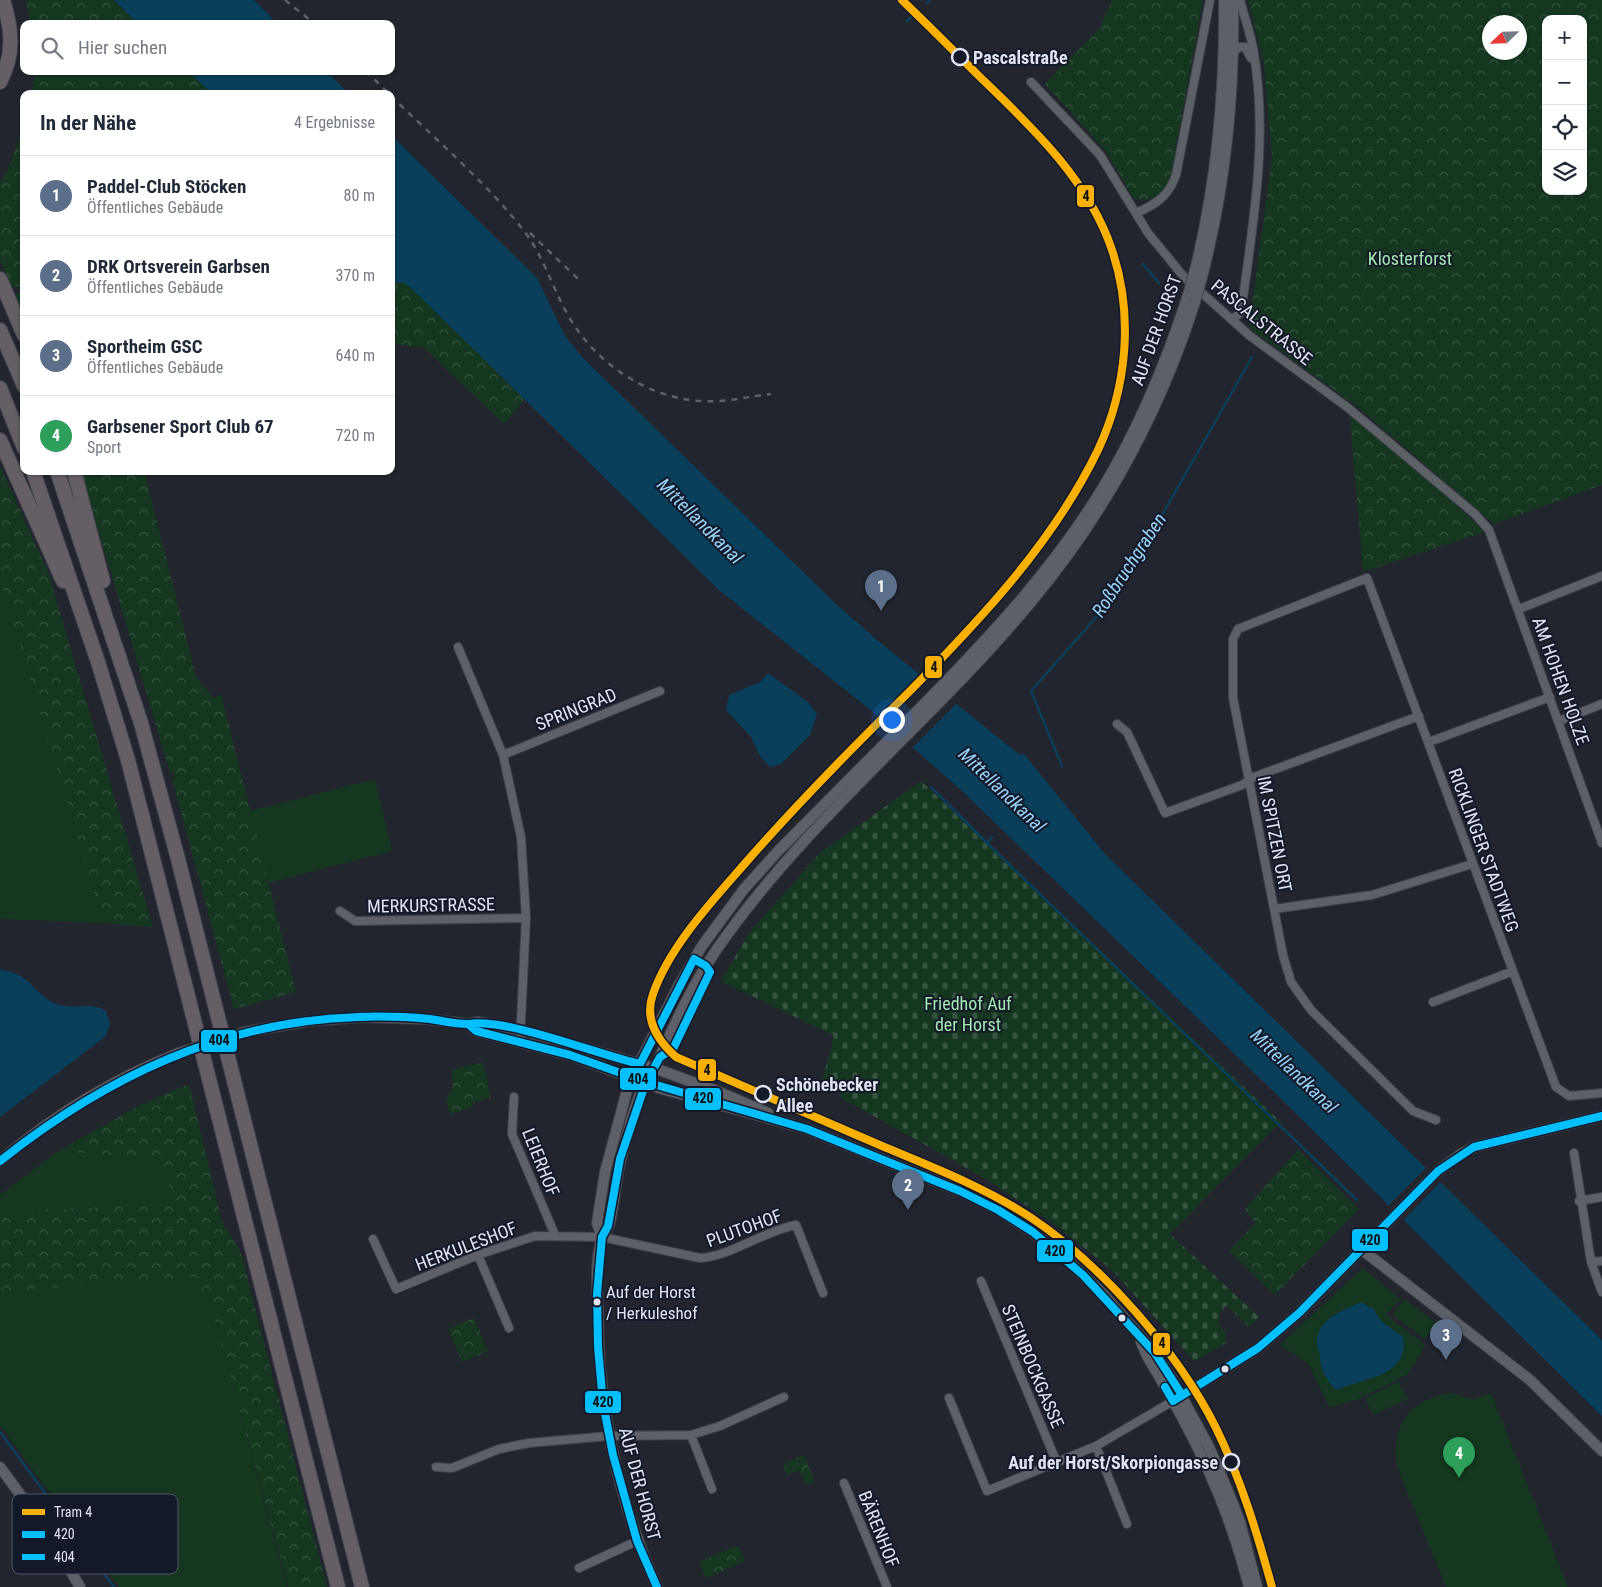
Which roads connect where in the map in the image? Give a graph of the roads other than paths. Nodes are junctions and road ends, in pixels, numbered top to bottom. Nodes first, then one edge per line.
1 (2, 0) edge
2 (1210, 0) edge
3 (1224, 0) edge
4 (1233, 0) edge
5 (1240, 0) edge
6 (1234, 51) junction
7 (1255, 66) junction
8 (0, 82) edge
9 (1031, 82) dead end
10 (1136, 213) junction
11 (1199, 274) junction
12 (0, 279) edge
13 (1232, 320) junction
14 (20, 326) edge
15 (0, 330) edge
16 (20, 377) edge
17 (0, 388) edge
18 (20, 438) edge
19 (0, 440) edge
20 (33, 475) edge
21 (58, 475) edge
22 (75, 475) edge
23 (1489, 530) joint
24 (1602, 576) edge
25 (1367, 578) joint
26 (1519, 609) junction
27 (114, 638) junction
28 (458, 647) dead end
29 (98, 662) junction
30 (660, 690) dead end
31 (1550, 697) junction
32 (1602, 704) edge
33 (1419, 716) junction
34 (1559, 721) junction
35 (1117, 724) dead end
36 (1429, 742) junction
37 (889, 745) junction
38 (503, 755) junction
39 (1249, 780) junction
40 (1602, 841) edge
41 (1472, 864) junction
42 (1274, 909) junction
43 (340, 911) dead end
44 (526, 918) junction
45 (1513, 971) junction
46 (1433, 1002) dead end
47 (521, 1036) junction
48 (640, 1064) junction
49 (654, 1068) junction
50 (633, 1077) junction
51 (646, 1082) junction
52 (1602, 1093) edge
53 (514, 1097) dead end
54 (1602, 1116) edge
55 (1436, 1120) dead end
56 (793, 1125) junction
57 (1574, 1153) dead end
58 (0, 1161) edge
59 (1602, 1197) edge
60 (1579, 1201) junction
61 (555, 1235) junction
62 (602, 1237) junction
63 (373, 1239) dead end
64 (1362, 1250) junction
65 (478, 1256) junction
66 (1602, 1261) edge
67 (1590, 1262) junction
68 (981, 1281) dead end
69 (1602, 1292) edge
70 (823, 1293) dead end
71 (508, 1328) dead end
72 (784, 1397) dead end
73 (948, 1398) dead end
74 (1178, 1398) junction
75 (691, 1435) junction
76 (609, 1436) junction
77 (1096, 1446) junction
78 (1602, 1451) edge
79 (1057, 1462) junction
80 (0, 1467) edge
81 (436, 1467) dead end
82 (844, 1483) dead end
83 (712, 1488) dead end
84 (20, 1494) edge
85 (1127, 1524) dead end
86 (637, 1541) junction
87 (579, 1568) dead end
88 (72, 1574) edge
89 (80, 1587) edge
90 (338, 1587) edge
91 (362, 1587) edge
92 (657, 1587) edge
93 (887, 1587) edge
94 (1249, 1587) edge
95 (1257, 1587) edge

1 - 8 highway
2 - 10 street
3 - 11 street, AUF DER HORST
4 - 6 street, AUF DER HORST
5 - 7 street
6 - 7 street
6 - 11 street, AUF DER HORST
7 - 13 street
9 - 10 street, PASCALSTRASSE
10 - 13 street, PASCALSTRASSE
11 - 37 street, AUF DER HORST, bridge
12 - 14 highway
13 - 23 street, PASCALSTRASSE
15 - 16 highway
17 - 18 highway
19 - 29 highway
20 - 29 highway
21 - 27 highway
22 - 27 highway
23 - 26 street, AM HOHEN HOLZE
24 - 26 street
25 - 33 street, RICKLINGER STADTWEG
25 - 39 street, IM SPITZEN ORT
26 - 31 street, AM HOHEN HOLZE
27 - 91 highway
28 - 38 street
29 - 90 highway
30 - 38 street, SPRINGRAD
31 - 34 street, AM HOHEN HOLZE
31 - 36 street
32 - 34 street
33 - 36 street, RICKLINGER STADTWEG
33 - 39 street
34 - 40 street, AM HOHEN HOLZE
35 - 39 street
36 - 41 street, RICKLINGER STADTWEG
37 - 48 street, AUF DER HORST
37 - 49 street, AUF DER HORST
38 - 44 street
39 - 42 street, IM SPITZEN ORT
41 - 42 street
41 - 45 street, RICKLINGER STADTWEG
42 - 55 street, IM SPITZEN ORT
43 - 44 street, MERKURSTRASSE
44 - 47 street
45 - 46 street
45 - 52 street, RICKLINGER STADTWEG
47 - 48 street
47 - 50 street
47 - 58 street, bridge
48 - 49 street
48 - 50 street, AUF DER HORST
49 - 51 street, AUF DER HORST
49 - 56 street
50 - 51 street
50 - 62 street, AUF DER HORST
51 - 56 street
51 - 62 street, AUF DER HORST
53 - 61 street, LEIERHOF
54 - 64 street
56 - 74 street
57 - 60 street
59 - 60 street
60 - 67 street
61 - 62 street, HERKULESHOF
61 - 65 street, HERKULESHOF
62 - 70 street, PLUTOHOF
62 - 76 street, AUF DER HORST
63 - 65 street, HERKULESHOF
64 - 74 street
64 - 78 street
65 - 71 street
66 - 67 street
67 - 69 street
68 - 79 street, STEINBOCKGASSE
72 - 75 street
73 - 79 street
74 - 77 street
74 - 94 street
74 - 95 street
75 - 76 street
75 - 83 street
76 - 81 street
76 - 86 street, AUF DER HORST
77 - 79 street
77 - 85 street
80 - 84 street
82 - 93 street, BÄRENHOF
86 - 87 street
86 - 92 street, AUF DER HORST
88 - 89 street

